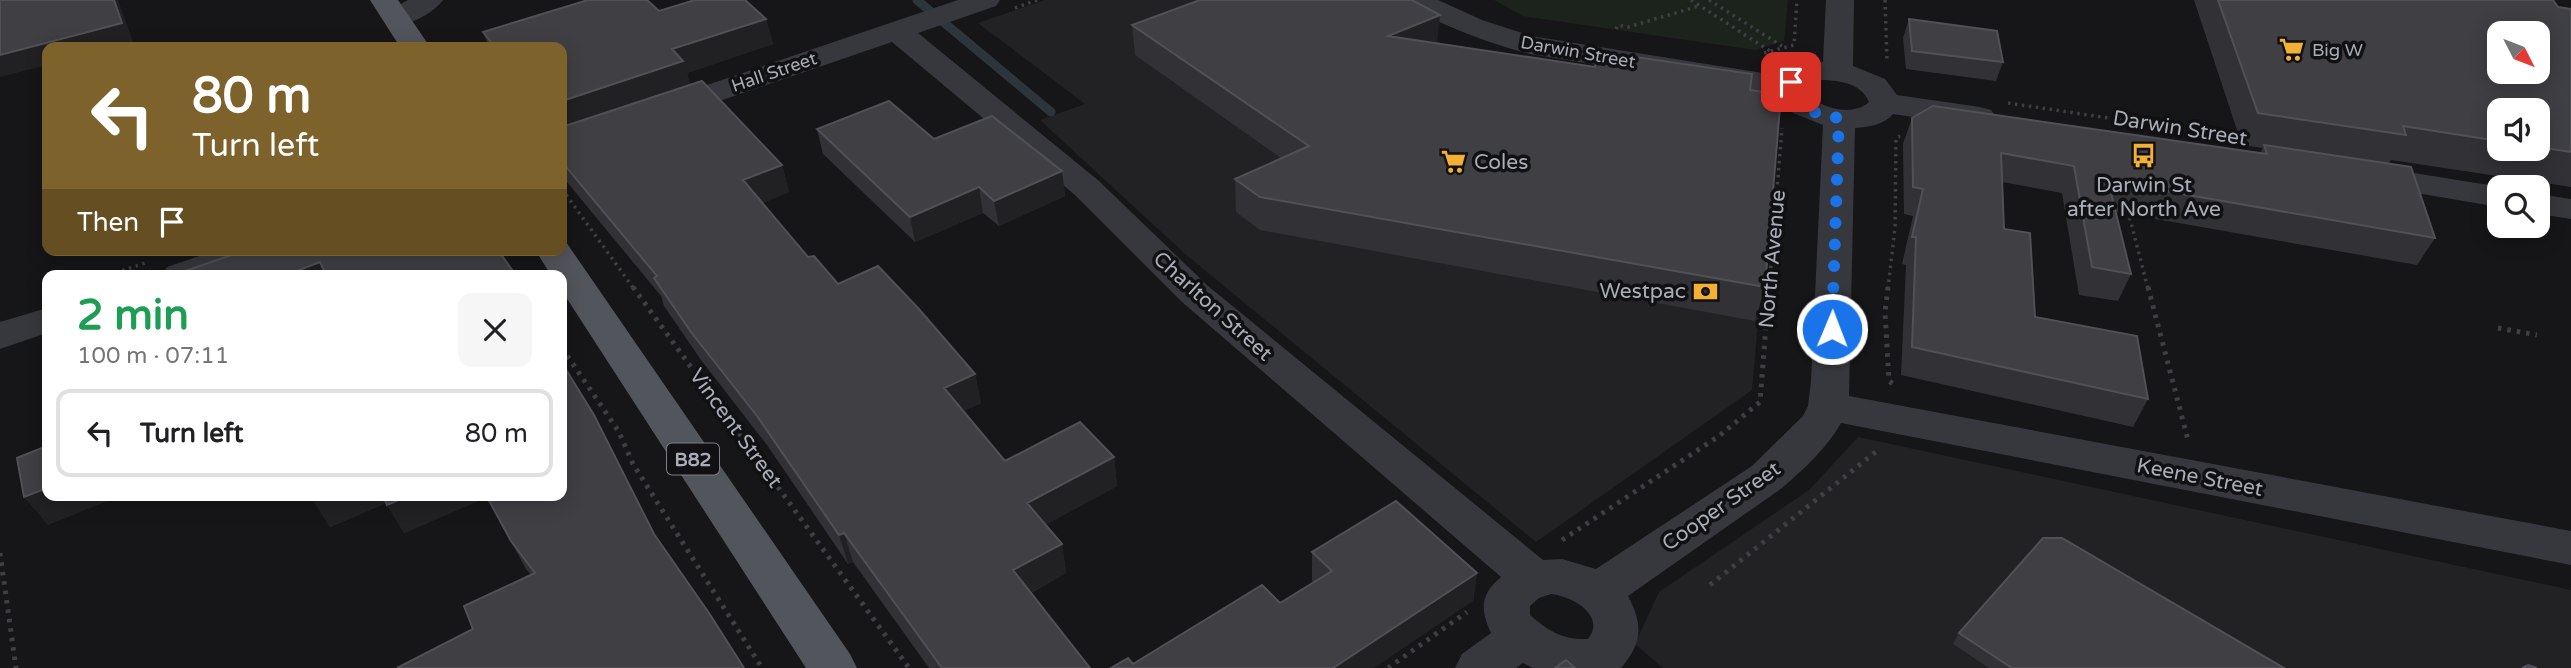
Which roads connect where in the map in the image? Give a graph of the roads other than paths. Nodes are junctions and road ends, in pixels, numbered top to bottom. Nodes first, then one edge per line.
1 (429, 0) edge
2 (986, 0) edge
3 (1417, 0) edge
4 (1840, 0) edge
5 (390, 9) edge
6 (924, 21) junction
7 (412, 42) edge
8 (1838, 72) junction
9 (1786, 102) junction
10 (1885, 103) junction
11 (2004, 111) road end
12 (1839, 118) junction
13 (567, 143) edge
14 (2338, 171) edge
15 (2487, 195) edge
16 (235, 256) edge
17 (195, 270) edge
18 (567, 271) edge
19 (42, 322) edge
20 (0, 336) edge
21 (1828, 406) junction
22 (2571, 548) edge
23 (1546, 561) junction
24 (1598, 592) junction
25 (1497, 655) edge
26 (1607, 662) edge
27 (833, 668) edge

1 - 5 street
2 - 6 street, Hall Street
3 - 9 street, Darwin Street
4 - 8 street
5 - 7 main road
6 - 13 street, Hall Street
6 - 23 street, Charlton Street
8 - 9 street
8 - 10 street
9 - 12 street
10 - 11 street
10 - 12 street
12 - 21 street
14 - 15 street
16 - 17 street
18 - 27 main road, B82
19 - 20 street
21 - 22 street, Keene Street
21 - 24 street, Cooper Street
23 - 24 street
23 - 25 street
24 - 26 street
25 - 26 street

